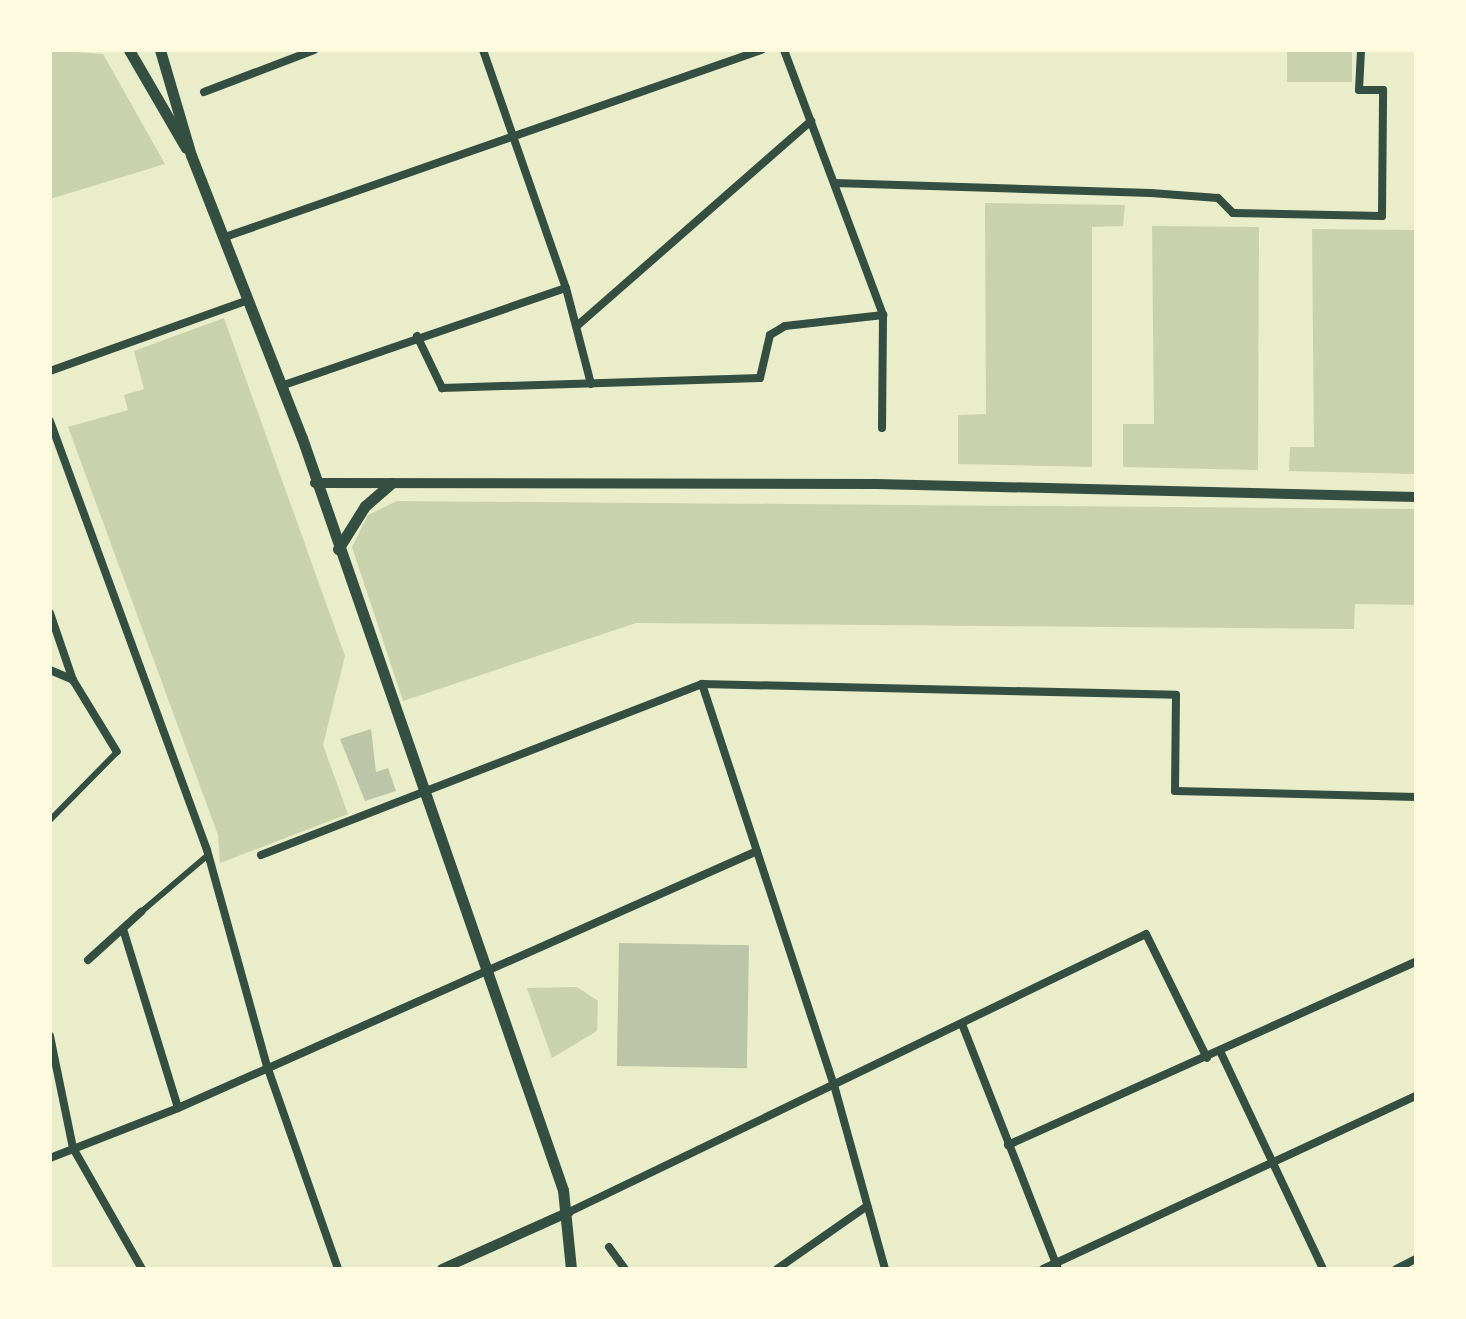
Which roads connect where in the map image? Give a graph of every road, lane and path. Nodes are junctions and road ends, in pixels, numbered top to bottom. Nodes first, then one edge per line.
1 (129, 50) edge
2 (160, 50) edge
3 (314, 50) edge
4 (483, 50) edge
5 (761, 50) edge
6 (784, 50) edge
7 (1361, 50) edge
8 (204, 92) dead end
9 (811, 121) junction
10 (515, 140) junction
11 (191, 155) junction
12 (835, 183) junction
13 (225, 237) junction
14 (566, 288) junction
15 (248, 300) junction
16 (883, 315) junction
17 (578, 325) junction
18 (417, 336) junction
19 (50, 371) edge
20 (591, 384) junction
21 (281, 386) junction
22 (50, 421) edge
23 (882, 428) dead end
24 (315, 483) junction
25 (391, 483) junction
26 (1416, 497) edge
27 (338, 549) junction
28 (50, 613) edge
29 (50, 670) edge
30 (73, 680) junction
31 (702, 684) junction
32 (117, 752) joint
33 (423, 796) junction
34 (1416, 797) edge
35 (50, 820) edge
36 (757, 851) junction
37 (208, 855) junction
38 (261, 855) dead end
39 (141, 912) joint
40 (123, 929) junction
41 (88, 960) dead end
42 (1416, 962) edge
43 (483, 973) junction
44 (962, 1024) junction
45 (50, 1036) edge
46 (1220, 1051) junction
47 (1207, 1058) junction
48 (267, 1066) junction
49 (834, 1085) junction
50 (1416, 1096) edge
51 (178, 1108) junction
52 (1008, 1145) junction
53 (73, 1148) junction
54 (50, 1158) edge
55 (1274, 1162) junction
56 (867, 1206) junction
57 (569, 1212) junction
58 (609, 1247) dead end
59 (1416, 1259) edge
60 (1057, 1266) edge
61 (142, 1269) edge
62 (338, 1269) edge
63 (442, 1269) edge
64 (571, 1269) edge
65 (625, 1269) edge
66 (777, 1269) edge
67 (885, 1269) edge
68 (1043, 1269) edge
69 (1323, 1269) edge
70 (1396, 1269) edge

1 - 11 main road
2 - 11 main road
3 - 8 street
4 - 10 street
5 - 10 street
6 - 9 street
7 - 12 street
9 - 12 street
9 - 17 street
10 - 13 street
10 - 14 street
11 - 13 main road
12 - 16 street
13 - 15 main road
14 - 17 street
14 - 18 street
15 - 19 street
15 - 21 main road
16 - 20 street
16 - 23 street
17 - 20 street
18 - 20 street
18 - 21 street
21 - 24 main road
22 - 37 street
24 - 25 street
24 - 27 main road
25 - 26 street
25 - 27 main road
27 - 33 main road
28 - 30 street
29 - 30 street
30 - 32 street
31 - 33 street
31 - 34 street
31 - 36 street
32 - 35 street
33 - 38 street
33 - 43 main road
36 - 43 street
36 - 49 street
37 - 39 street
37 - 48 street
39 - 40 street
40 - 41 street
40 - 51 street
42 - 46 street
43 - 48 street
43 - 57 main road
44 - 47 street
44 - 49 street
44 - 52 street
45 - 53 street
46 - 47 street
46 - 55 street
47 - 52 street
48 - 51 street
48 - 62 street
49 - 56 street
49 - 57 street
50 - 55 street
51 - 53 street
52 - 60 street
53 - 54 street
53 - 61 street
55 - 60 street
55 - 69 street
56 - 66 street
56 - 67 street
57 - 63 street
57 - 64 main road
58 - 65 street
59 - 70 street
60 - 68 street

